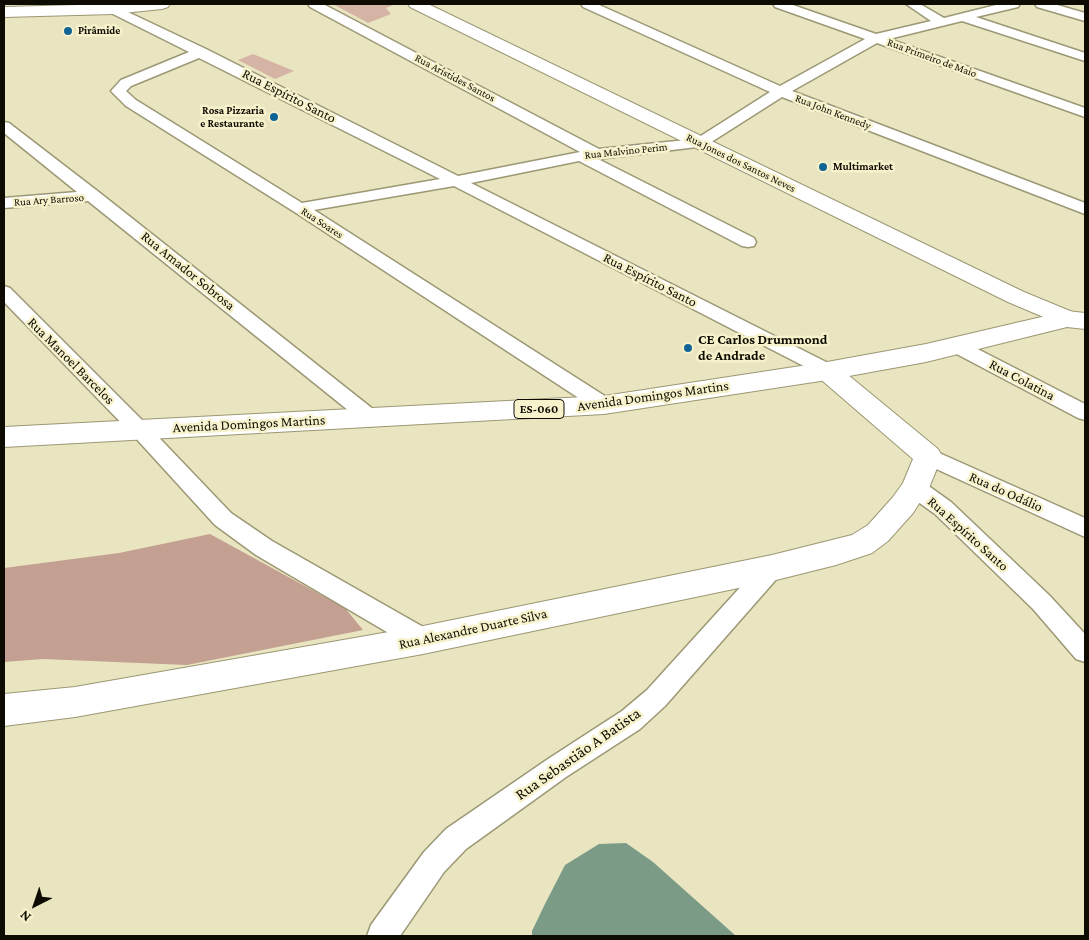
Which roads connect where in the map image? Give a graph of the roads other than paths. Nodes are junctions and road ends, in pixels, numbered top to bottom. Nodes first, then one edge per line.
1 (162, 4) edge
2 (314, 4) edge
3 (416, 4) edge
4 (587, 4) edge
5 (779, 4) edge
6 (912, 4) edge
7 (1014, 4) edge
8 (1041, 4) edge
9 (113, 9) junction
10 (4, 12) edge
11 (963, 16) junction
12 (1085, 17) edge
13 (942, 22) junction
14 (877, 38) junction
15 (200, 52) junction
16 (1085, 57) edge
17 (781, 92) junction
18 (1085, 113) edge
19 (4, 126) edge
20 (700, 143) junction
21 (589, 155) junction
22 (456, 181) junction
23 (94, 196) junction
24 (4, 203) edge
25 (300, 208) junction
26 (1085, 209) edge
27 (748, 242) dead end
28 (4, 292) edge
29 (1079, 322) edge
30 (958, 346) junction
31 (827, 371) junction
32 (604, 405) junction
33 (1085, 414) edge
34 (371, 418) junction
35 (139, 429) junction
36 (4, 437) edge
37 (928, 456) junction
38 (915, 488) junction
39 (1085, 528) edge
40 (772, 568) junction
41 (423, 640) junction
42 (1085, 651) edge
43 (4, 710) edge
44 (382, 936) edge

1 - 9 street
2 - 21 street, Rua Aristides Santos
3 - 20 street, Rua Jones dos Santos Neves
4 - 17 street, Rua John Kennedy
5 - 14 street, Rua Primeiro de Maio
6 - 13 street
7 - 11 street, Rua Malvino Perim
8 - 12 street
9 - 10 street
9 - 15 street, Rua Espírito Santo
11 - 13 street, Rua Malvino Perim
11 - 16 street
13 - 14 street, Rua Malvino Perim
14 - 17 street, Rua Malvino Perim
14 - 18 street, Rua Primeiro de Maio
15 - 22 street, Rua Espírito Santo
15 - 25 street, Rua Soares
17 - 20 street, Rua Malvino Perim
17 - 26 street, Rua John Kennedy
19 - 23 street, Rua Amador Sobrosa
20 - 21 street, Rua Malvino Perim
20 - 29 street, Rua Jones dos Santos Neves
21 - 22 street, Rua Malvino Perim
21 - 27 street, Rua Aristides Santos
22 - 25 street, Rua Malvino Perim
22 - 31 street, Rua Espírito Santo
23 - 24 street, Rua Ary Barroso
23 - 34 street, Rua Amador Sobrosa
25 - 32 street, Rua Soares
28 - 35 street, Rua Manoel Barcelos
29 - 30 street, Avenida Domingos Martins / ES-060
30 - 31 street, Avenida Domingos Martins / ES-060
30 - 33 street, Rua Colatina
31 - 32 street, Avenida Domingos Martins / ES-060
31 - 37 street, Rua Espírito Santo
32 - 34 street, Avenida Domingos Martins / ES-060
34 - 35 street, Avenida Domingos Martins / ES-060
35 - 36 street, Avenida Domingos Martins / ES-060
35 - 41 street, Rua Manoel Barcelos
37 - 38 street, Rua Espírito Santo
37 - 39 street, Rua do Odálio
38 - 40 street, Rua Alexandre Duarte Silva
38 - 42 street, Rua Espírito Santo
40 - 41 street, Rua Alexandre Duarte Silva
40 - 44 street, Rua Sebastião A Batista
41 - 43 street, Rua Alexandre Duarte Silva

